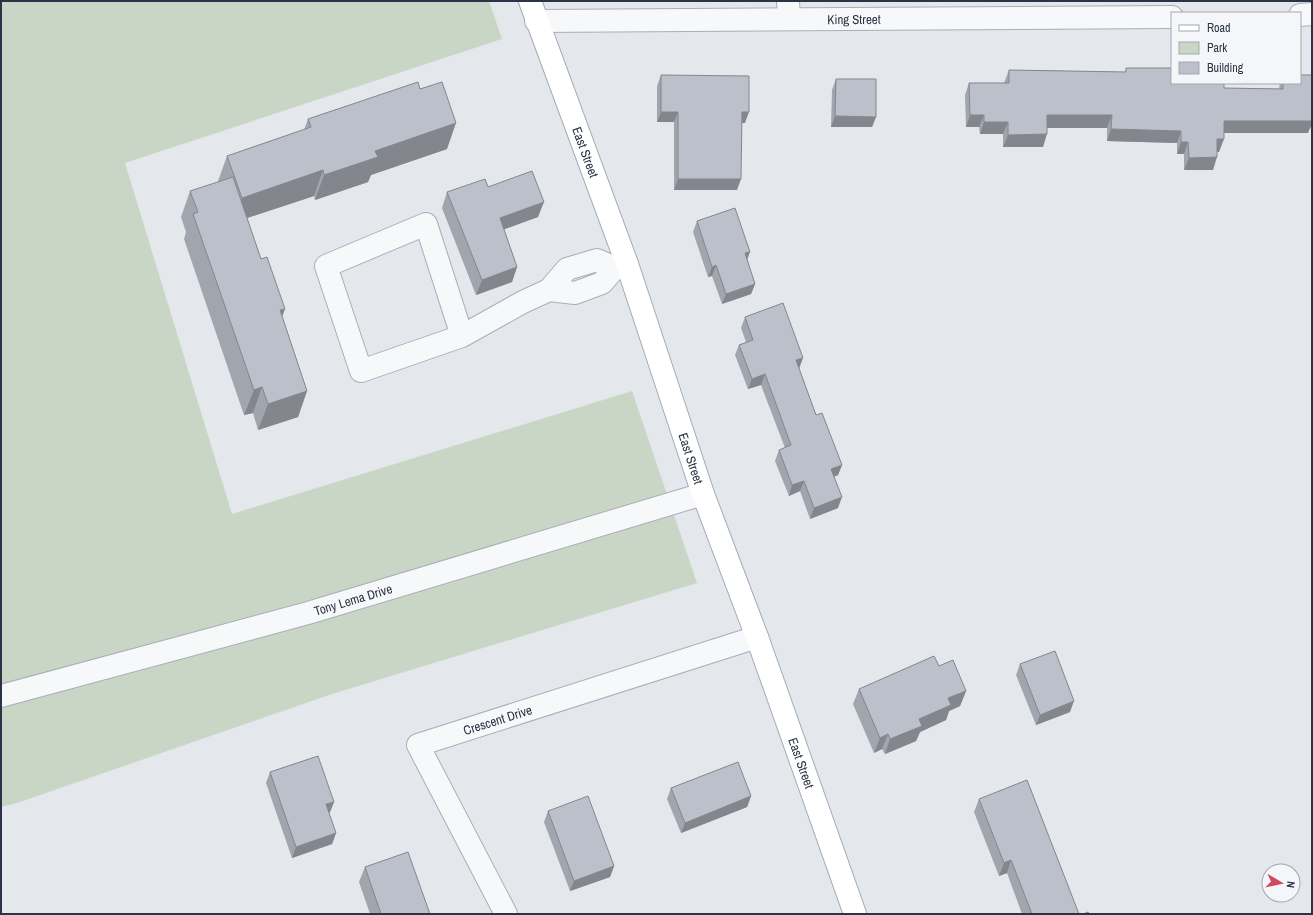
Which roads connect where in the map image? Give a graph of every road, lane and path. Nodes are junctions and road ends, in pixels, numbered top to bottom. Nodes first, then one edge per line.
1 (789, 10) edge
2 (533, 11) edge
3 (1312, 14) edge
4 (1301, 15) edge
5 (1171, 17) edge
6 (621, 266) junction
7 (462, 336) junction
8 (703, 494) junction
9 (757, 637) junction
10 (1, 696) edge
11 (506, 914) edge
12 (855, 914) edge

1 - 2 street, King Street
1 - 5 street, King Street
2 - 6 main road, East Street
3 - 4 street
6 - 7 street
6 - 8 main road, East Street
7 - 7 street
8 - 9 main road, East Street
8 - 10 street, Tony Lema Drive
9 - 11 street, Crescent Drive
9 - 12 main road, East Street

